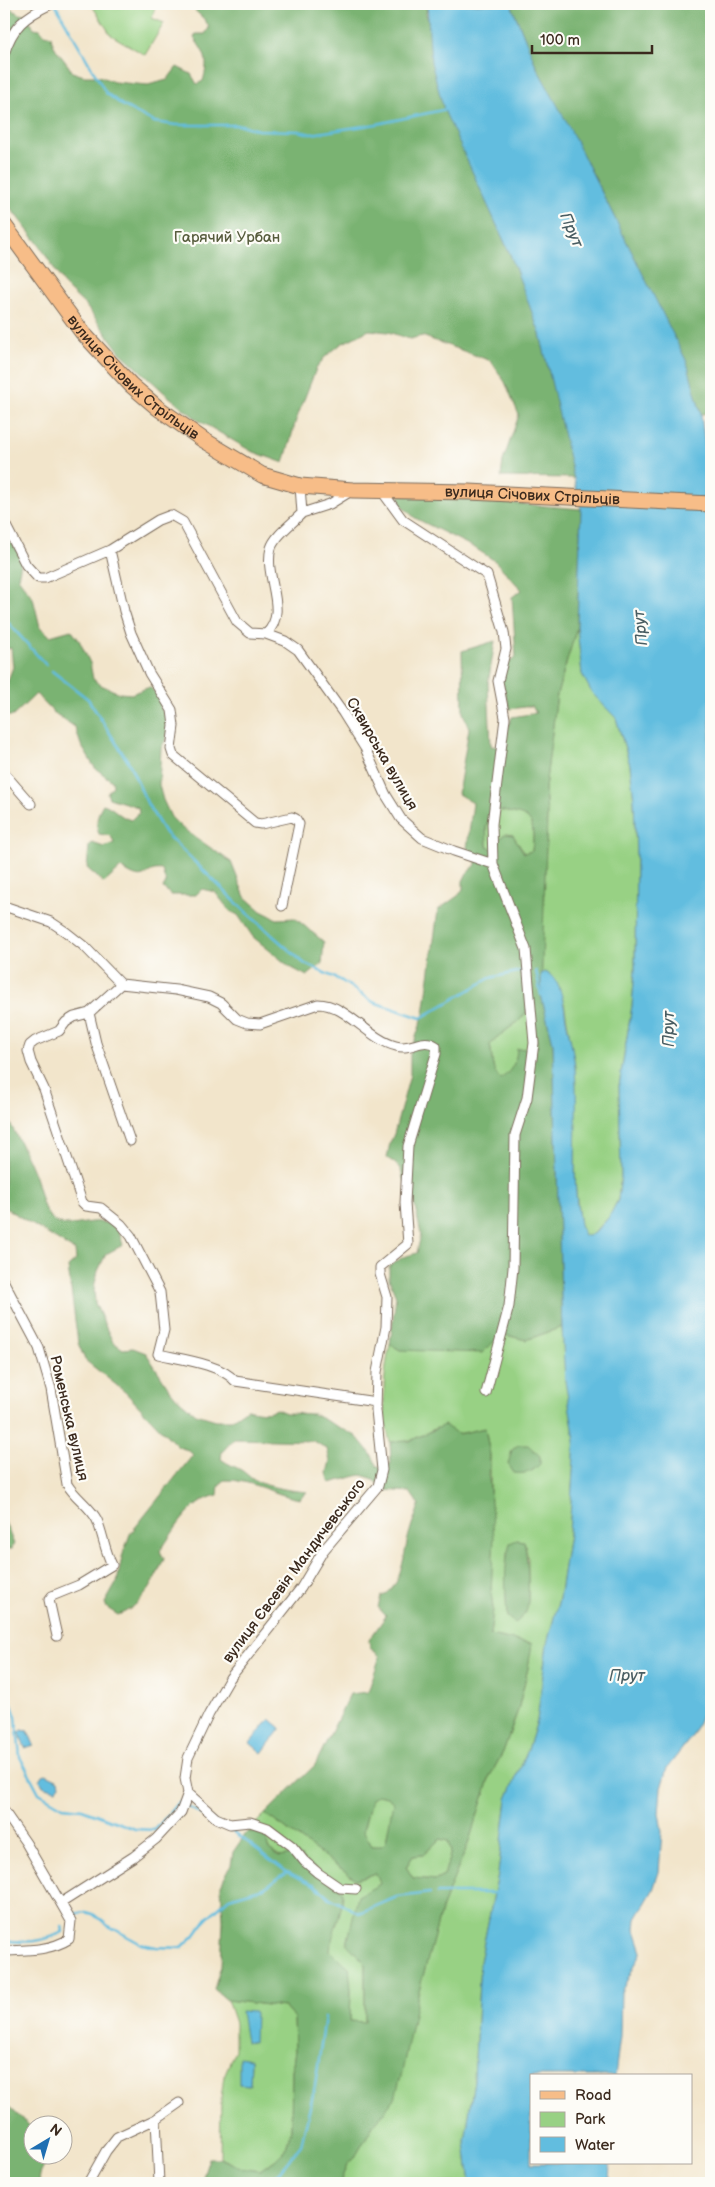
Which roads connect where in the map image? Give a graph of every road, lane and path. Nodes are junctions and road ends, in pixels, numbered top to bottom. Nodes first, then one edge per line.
1 (50, 4) edge
2 (4, 54) edge
3 (4, 225) edge
4 (300, 486) junction
5 (353, 490) junction
6 (381, 490) junction
7 (711, 504) edge
8 (302, 513) junction
9 (4, 522) edge
10 (110, 550) junction
11 (266, 634) junction
12 (4, 773) edge
13 (31, 804) dead end
14 (493, 864) junction
15 (4, 906) edge
16 (282, 906) dead end
17 (121, 984) junction
18 (89, 1013) junction
19 (130, 1141) dead end
20 (4, 1282) edge
21 (486, 1393) dead end
22 (376, 1402) junction
23 (58, 1636) dead end
24 (187, 1795) junction
25 (4, 1811) edge
26 (356, 1889) dead end
27 (61, 1903) junction
28 (4, 1951) edge
29 (180, 2103) dead end
30 (156, 2119) junction
31 (88, 2183) edge
32 (158, 2183) edge

1 - 2 street
3 - 4 main road, вулиця Січових Стрільців
4 - 5 main road, вулиця Січових Стрільців
4 - 8 street
5 - 6 main road, вулиця Січових Стрільців
5 - 8 street
6 - 7 main road, вулиця Січових Стрільців
6 - 14 street
8 - 11 street
9 - 10 street
10 - 11 street, Сквирська вулиця
10 - 16 street
11 - 14 street, Сквирська вулиця
12 - 13 street
14 - 21 street
15 - 17 street
17 - 18 street
17 - 22 street, вулиця Євсевія Мандичевського
18 - 19 street
18 - 22 street
20 - 23 street, Роменська вулиця
22 - 24 street, вулиця Євсевія Мандичевського
24 - 26 street
24 - 27 street, вулиця Євсевія Мандичевського
25 - 27 street
27 - 28 street
29 - 30 street
30 - 31 street
30 - 32 street

